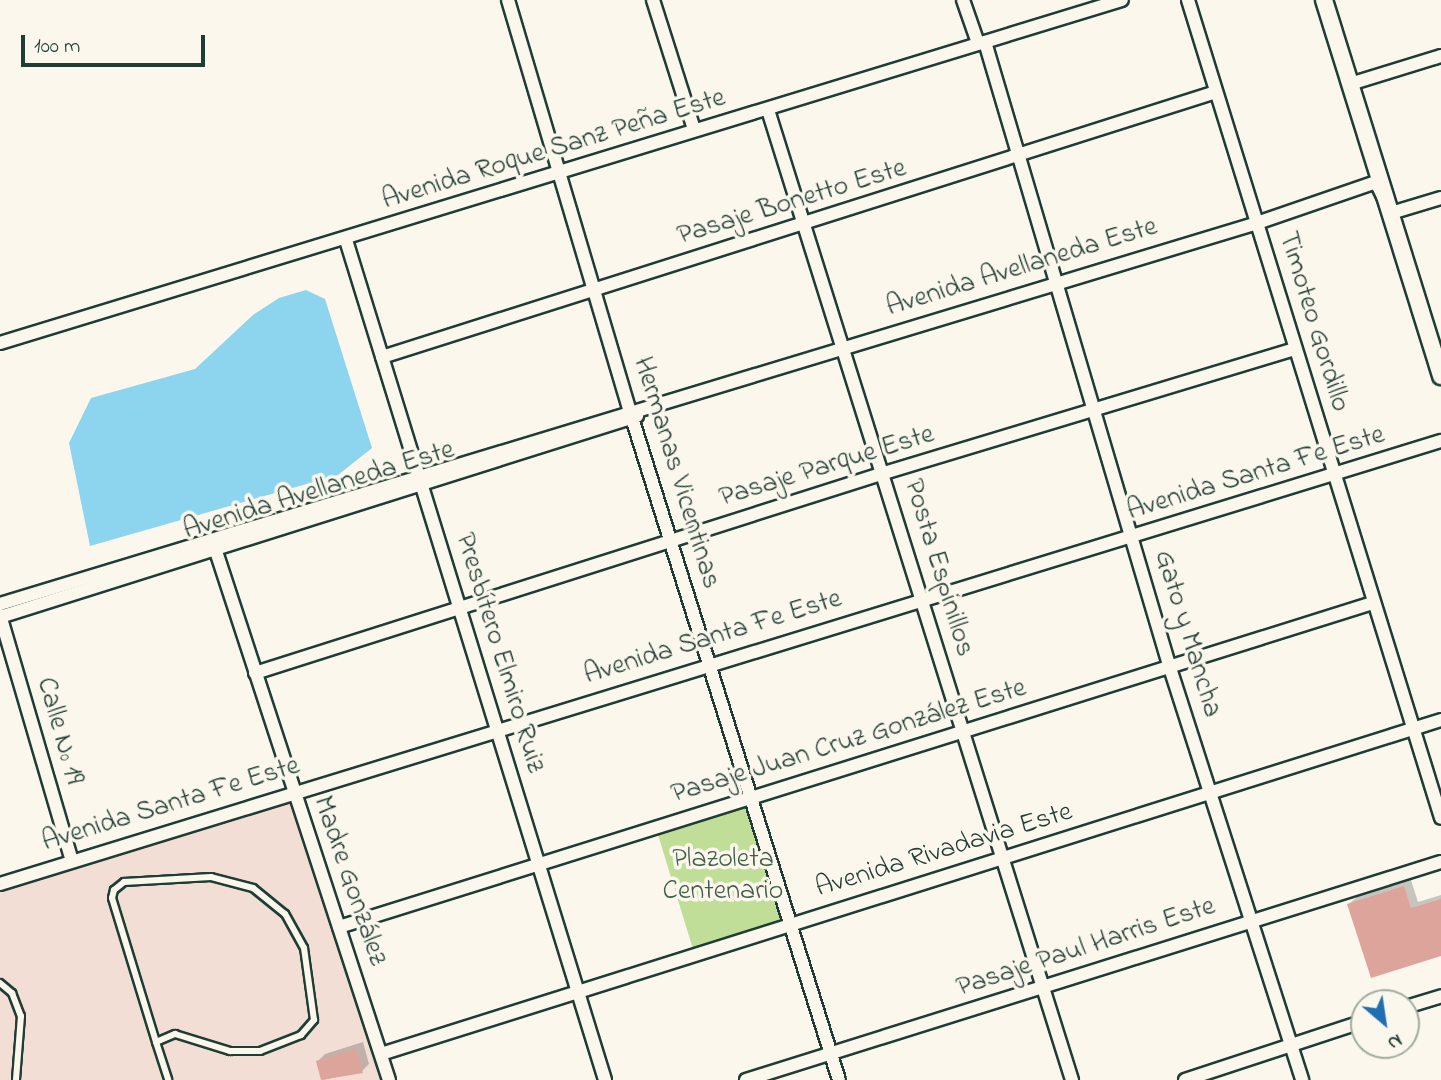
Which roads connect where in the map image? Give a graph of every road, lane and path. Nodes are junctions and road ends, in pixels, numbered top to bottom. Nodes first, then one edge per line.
1 (508, 0) edge
2 (653, 0) edge
3 (963, 0) edge
4 (1122, 0) edge
5 (1188, 0) edge
6 (1324, 0) edge
7 (982, 42) junction
8 (1441, 56) edge
9 (1350, 84) junction
10 (1216, 92) junction
11 (768, 110) junction
12 (694, 130) junction
13 (1021, 156) junction
14 (558, 175) junction
15 (1441, 198) edge
16 (1391, 213) junction
17 (1257, 223) junction
18 (804, 225) junction
19 (346, 240) junction
20 (1053, 284) junction
21 (593, 290) junction
22 (1435, 338) edge
23 (0, 343) edge
24 (844, 348) junction
25 (1295, 349) junction
26 (382, 357) junction
27 (1441, 376) edge
28 (1093, 413) junction
29 (633, 416) junction
30 (1441, 441) edge
31 (884, 473) junction
32 (1336, 475) junction
33 (420, 480) junction
34 (1131, 538) junction
35 (213, 542) junction
36 (671, 542) junction
37 (922, 600) junction
38 (1373, 603) junction
39 (0, 604) edge
40 (460, 607) junction
41 (0, 616) edge
42 (710, 665) junction
43 (1170, 668) junction
44 (255, 673) junction
45 (1441, 720) edge
46 (497, 728) junction
47 (1413, 729) junction
48 (961, 732) junction
49 (1212, 793) junction
50 (294, 794) junction
51 (750, 797) junction
52 (1441, 818) edge
53 (1003, 857) junction
54 (72, 861) junction
55 (538, 862) junction
56 (1441, 862) edge
57 (0, 884) edge
58 (1253, 921) junction
59 (789, 925) junction
60 (339, 927) junction
61 (0, 982) edge
62 (1042, 989) junction
63 (578, 990) junction
64 (1441, 996) edge
65 (1420, 1003) edge
66 (1350, 1026) edge
67 (156, 1042) junction
68 (1290, 1045) junction
69 (381, 1054) junction
70 (830, 1055) junction
71 (16, 1080) edge
72 (168, 1080) edge
73 (389, 1080) edge
74 (605, 1080) edge
75 (746, 1080) edge
76 (839, 1080) edge
77 (1072, 1080) edge
78 (1185, 1080) edge
79 (1302, 1080) edge

1 - 14 street, Hermanas Vicentinas
2 - 12 street
3 - 7 street, Gato y Mancha
4 - 7 street, Avenida Roque Sanz Peña Este
5 - 10 street, Timoteo Gordillo
6 - 9 street
7 - 11 street, Avenida Roque Sanz Peña Este
7 - 13 street, Gato y Mancha
8 - 9 street
9 - 16 street
10 - 13 street, Pasaje Bonetto Este
10 - 17 street, Timoteo Gordillo
11 - 12 street, Avenida Roque Sanz Peña Este
11 - 18 street, Posta Espinillos
12 - 14 street, Avenida Roque Sanz Peña Este
13 - 18 street, Pasaje Bonetto Este
13 - 20 street, Gato y Mancha
14 - 19 street, Avenida Roque Sanz Peña Este
14 - 21 street, Hermanas Vicentinas
15 - 16 street
16 - 17 street, Avenida Avellaneda Este
16 - 22 street
17 - 20 street, Avenida Avellaneda Este
17 - 25 street, Timoteo Gordillo
18 - 21 street, Pasaje Bonetto Este
18 - 24 street, Posta Espinillos
19 - 23 street, Avenida Roque Sanz Peña Este
19 - 26 street, Presbítero Elmiro Ruiz
20 - 24 street, Avenida Avellaneda Este
20 - 28 street, Gato y Mancha
21 - 26 street, Pasaje Bonetto Este
21 - 29 street, Hermanas Vicentinas
22 - 27 street
24 - 29 street, Avenida Avellaneda Este
24 - 31 street, Posta Espinillos
25 - 28 street, Pasaje Parque Este
25 - 32 street, Timoteo Gordillo
26 - 33 street, Presbítero Elmiro Ruiz
28 - 31 street, Pasaje Parque Este
28 - 34 street, Gato y Mancha
29 - 33 street, Avenida Avellaneda Este
29 - 36 street, Hermanas Vicentinas
30 - 32 street, Avenida Santa Fe Este
31 - 36 street, Pasaje Parque Este
31 - 37 street, Posta Espinillos
32 - 34 street, Avenida Santa Fe Este
32 - 38 street, Timoteo Gordillo
33 - 35 street, Avenida Avellaneda Este
33 - 40 street, Presbítero Elmiro Ruiz
34 - 37 street, Avenida Santa Fe Este
34 - 43 street, Gato y Mancha
35 - 39 street, Avenida Avellaneda Este
35 - 41 street, Avenida Avellaneda Este
35 - 44 street, Madre González
36 - 40 street, Pasaje Parque Este
36 - 42 street, Hermanas Vicentinas
37 - 42 street, Avenida Santa Fe Este
37 - 48 street, Posta Espinillos
38 - 43 street, Pasaje Juan Cruz González Este
38 - 47 street, Timoteo Gordillo
40 - 44 street, Pasaje Parque Este
40 - 46 street, Presbítero Elmiro Ruiz
41 - 54 street, Calle Nº 19
42 - 46 street, Avenida Santa Fe Este
42 - 51 street, Hermanas Vicentinas
43 - 48 street, Pasaje Juan Cruz González Este
43 - 49 street, Gato y Mancha
44 - 50 street, Madre González
45 - 47 street, Avenida Rivadavia Este
46 - 50 street, Avenida Santa Fe Este
46 - 55 street, Presbítero Elmiro Ruiz
47 - 49 street, Avenida Rivadavia Este
47 - 52 street, Timoteo Gordillo
48 - 51 street, Pasaje Juan Cruz González Este
48 - 53 street, Posta Espinillos
49 - 53 street, Avenida Rivadavia Este
49 - 58 street, Gato y Mancha
50 - 54 street, Avenida Santa Fe Este
50 - 60 street, Madre González
51 - 55 street, Pasaje Juan Cruz González Este
51 - 59 street, Hermanas Vicentinas
53 - 59 street, Avenida Rivadavia Este
53 - 62 street, Posta Espinillos
54 - 57 street, Avenida Santa Fe Este
55 - 60 street, Pasaje Juan Cruz González Este
55 - 63 street, Presbítero Elmiro Ruiz
56 - 58 street, Pasaje Paul Harris Este
58 - 62 street, Pasaje Paul Harris Este
58 - 68 street, Gato y Mancha
59 - 63 street, Avenida Rivadavia Este
59 - 70 street, Hermanas Vicentinas
60 - 69 street, Madre González
61 - 71 lane
62 - 70 street, Pasaje Paul Harris Este
62 - 77 street, Posta Espinillos
63 - 69 street, Avenida Rivadavia Este
63 - 74 street, Presbítero Elmiro Ruiz
64 - 65 street
66 - 68 street
67 - 67 lane
67 - 72 lane
68 - 78 street
68 - 79 street, Gato y Mancha
69 - 73 street, Madre González
70 - 75 street, Pasaje Paul Harris Este
70 - 76 street, Hermanas Vicentinas

